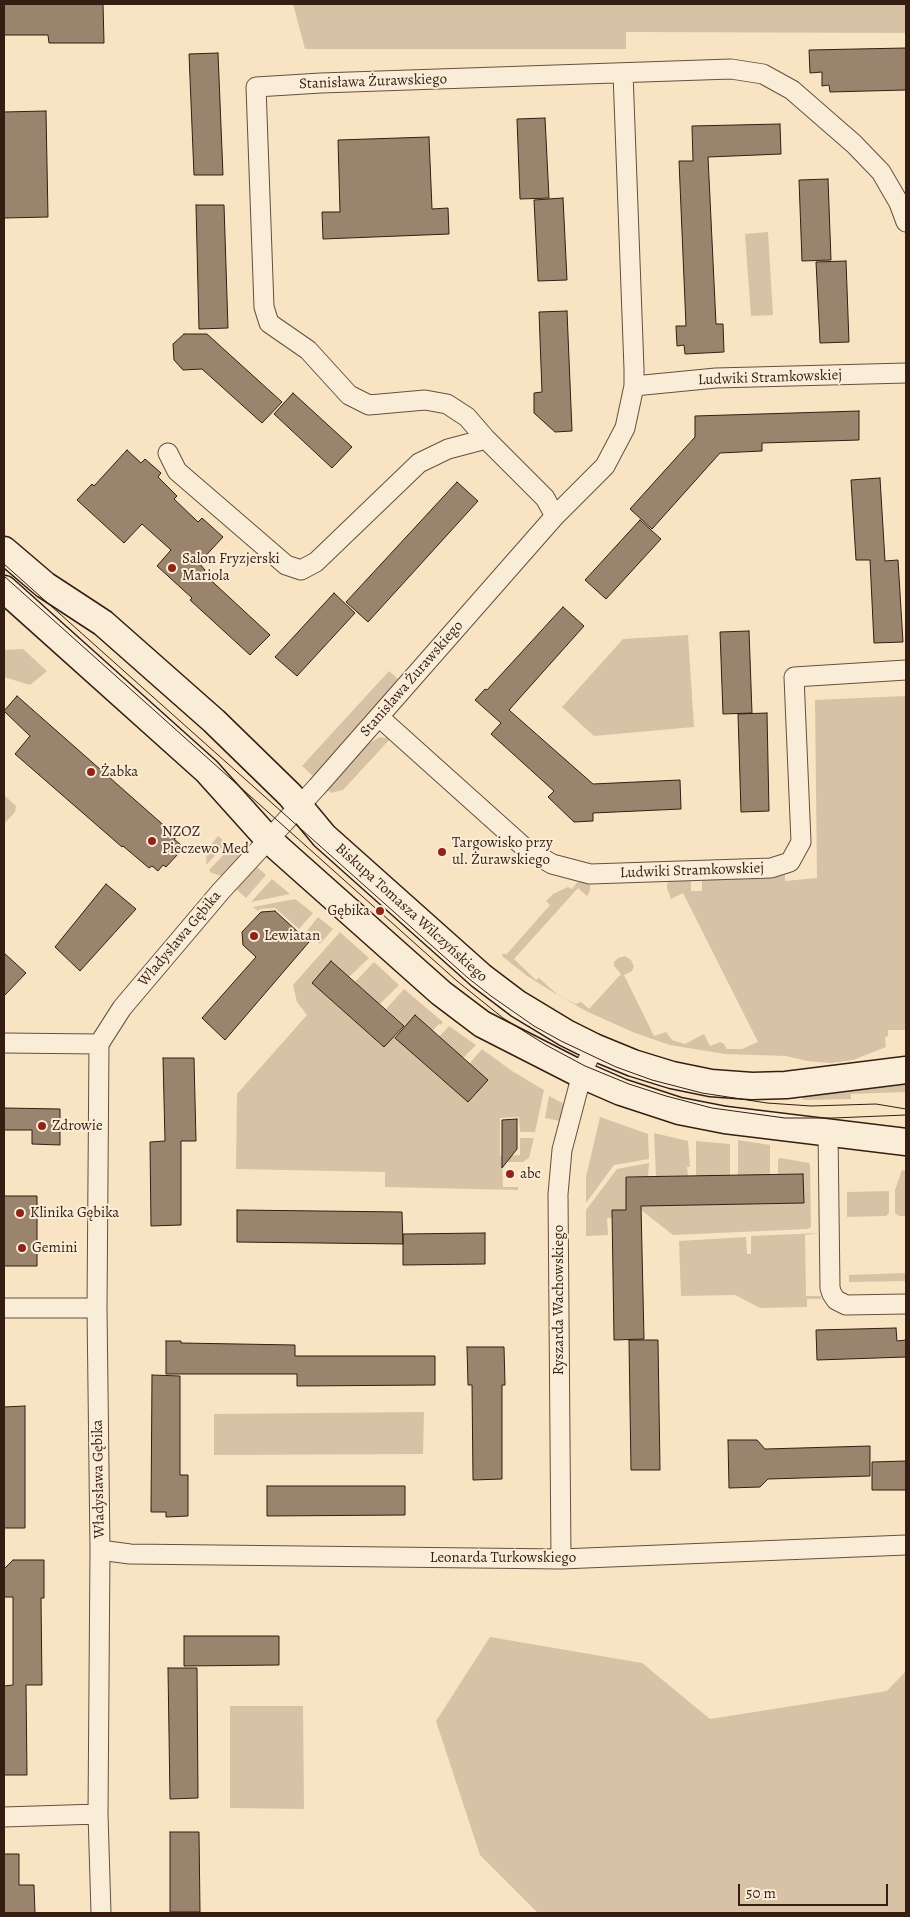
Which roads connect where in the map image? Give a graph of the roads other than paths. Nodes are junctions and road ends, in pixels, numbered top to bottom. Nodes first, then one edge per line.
1 (623, 73) junction
2 (906, 222) edge
3 (906, 373) edge
4 (634, 386) junction
5 (486, 439) junction
6 (168, 453) dead end
7 (555, 516) junction
8 (4, 550) edge
9 (4, 589) edge
10 (906, 670) edge
11 (379, 717) junction
12 (300, 806) junction
13 (269, 840) junction
14 (4, 1044) edge
15 (99, 1044) junction
16 (594, 1047) junction
17 (906, 1070) edge
18 (582, 1075) junction
19 (828, 1132) junction
20 (906, 1142) edge
21 (906, 1304) edge
22 (4, 1308) edge
23 (97, 1308) junction
24 (906, 1545) edge
25 (100, 1550) junction
26 (561, 1559) junction
27 (98, 1814) junction
28 (4, 1817) edge
29 (101, 1913) edge

1 - 2 street
1 - 4 street, Stanisława Żurawskiego
1 - 5 street, Stanisława Żurawskiego
3 - 4 street, Ludwiki Stramkowskiej
4 - 7 street, Stanisława Żurawskiego
5 - 6 street
5 - 7 street, Stanisława Żurawskiego
7 - 11 street, Stanisława Żurawskiego
8 - 12 street, Biskupa Tomasza Wilczyńskiego
9 - 13 street
10 - 11 street, Ludwiki Stramkowskiej
11 - 12 street, Stanisława Żurawskiego
12 - 13 street, Stanisława Żurawskiego
12 - 16 street, Biskupa Tomasza Wilczyńskiego
13 - 15 street, Władysława Gębika
13 - 18 street
14 - 15 street
15 - 23 street, Władysława Gębika
16 - 17 street, Biskupa Tomasza Wilczyńskiego
16 - 18 street, Ryszarda Wachowskiego
18 - 19 street
18 - 26 street, Ryszarda Wachowskiego
19 - 20 street
19 - 21 street
22 - 23 street
23 - 25 street, Władysława Gębika
24 - 26 street, Leonarda Turkowskiego
25 - 26 street, Leonarda Turkowskiego
25 - 27 street, Władysława Gębika
27 - 28 street
27 - 29 street, Władysława Gębika

